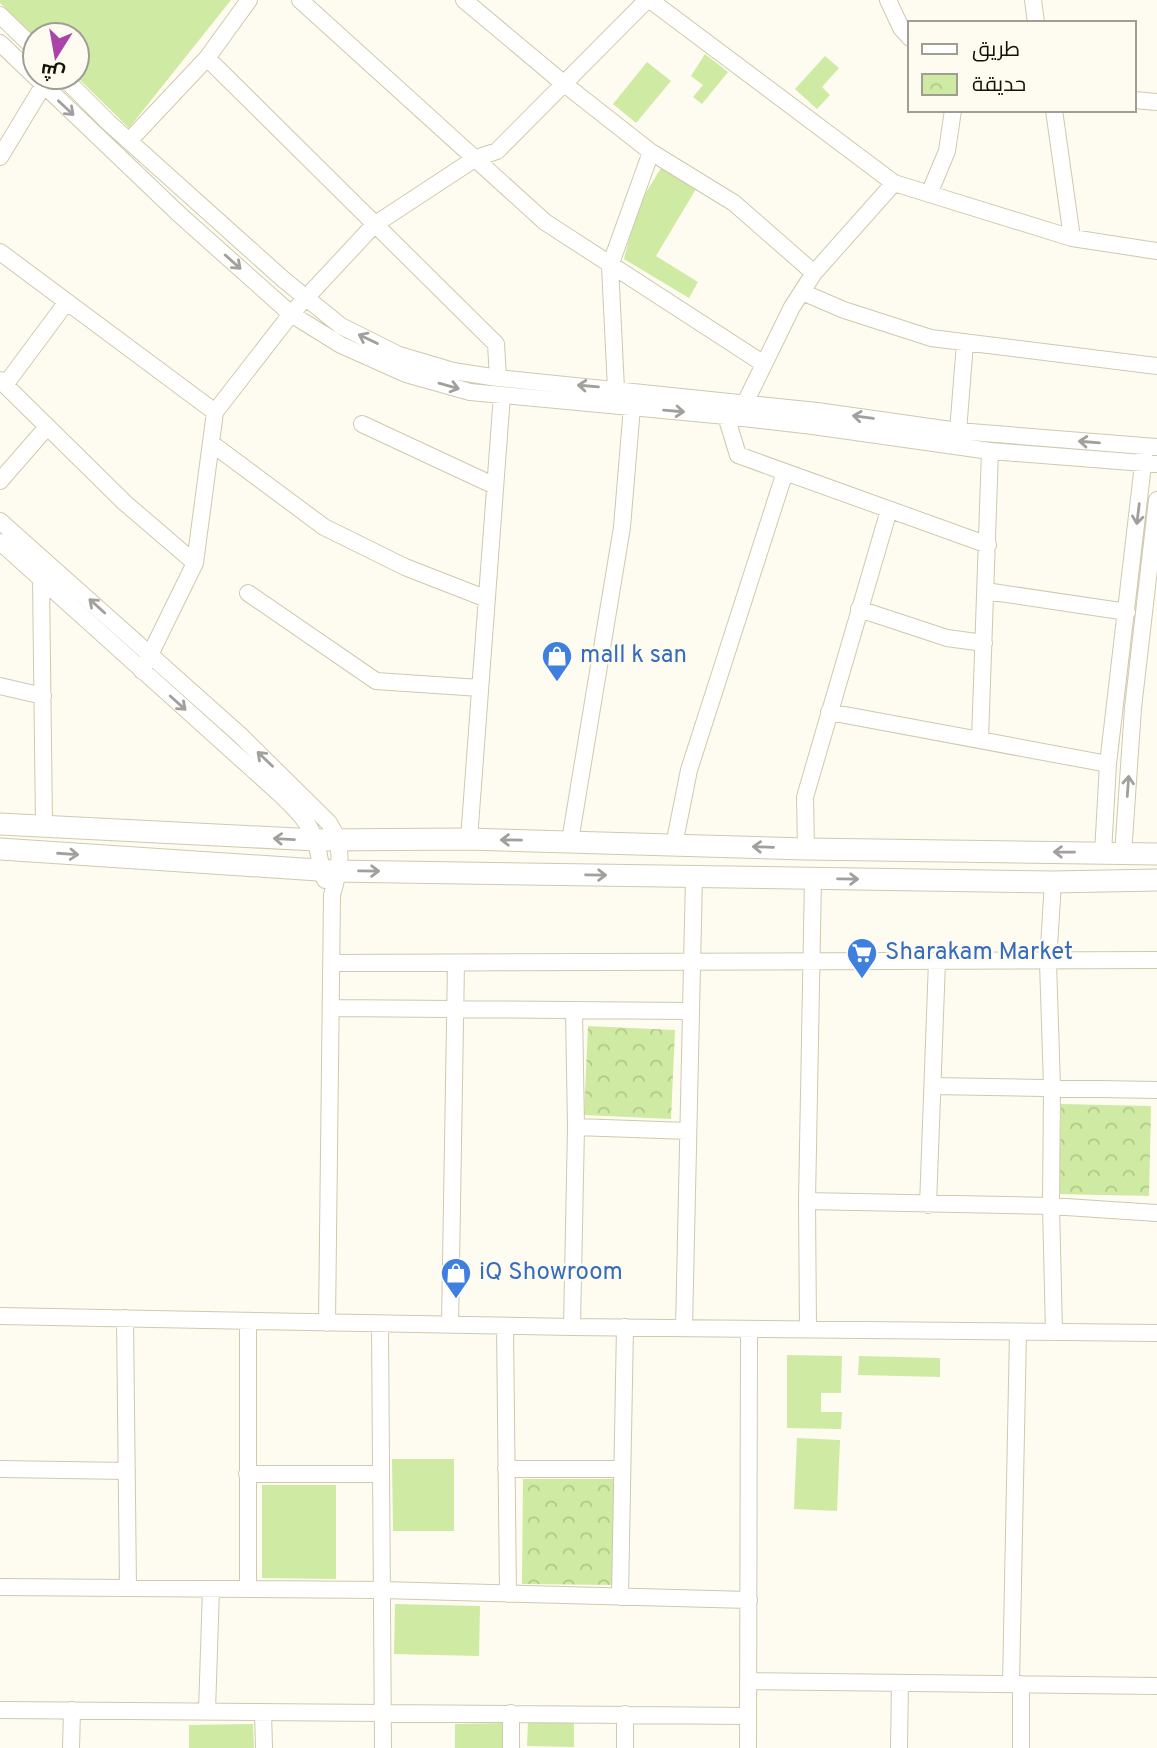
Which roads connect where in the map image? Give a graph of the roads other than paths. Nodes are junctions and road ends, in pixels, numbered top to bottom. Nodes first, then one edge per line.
1 (249, 0) edge
2 (300, 0) edge
3 (464, 0) edge
4 (648, 0) edge
5 (888, 0) edge
6 (1034, 0) edge
7 (0, 15) edge
8 (1037, 21) edge
9 (21, 36) edge
10 (908, 36) edge
11 (0, 43) edge
12 (207, 58) junction
13 (21, 64) edge
14 (563, 83) junction
15 (40, 91) edge
16 (48, 91) edge
17 (77, 91) edge
18 (1136, 100) edge
19 (1157, 102) edge
20 (953, 112) edge
21 (1054, 112) edge
22 (129, 141) junction
23 (651, 152) junction
24 (0, 157) edge
25 (476, 158) junction
26 (894, 183) junction
27 (929, 194) junction
28 (374, 225) junction
29 (1072, 237) junction
30 (1157, 251) edge
31 (0, 252) edge
32 (610, 266) junction
33 (814, 273) junction
34 (802, 292) junction
35 (306, 298) junction
36 (66, 303) junction
37 (291, 314) junction
38 (965, 343) junction
39 (764, 364) junction
40 (1157, 366) edge
41 (498, 378) junction
42 (2, 383) edge
43 (616, 389) junction
44 (502, 395) junction
45 (745, 402) junction
46 (632, 407) junction
47 (215, 412) junction
48 (726, 416) junction
49 (362, 424) dead end
50 (47, 427) junction
51 (958, 431) junction
52 (211, 443) junction
53 (1151, 447) edge
54 (990, 451) junction
55 (1150, 464) edge
56 (785, 472) junction
57 (0, 481) edge
58 (495, 486) junction
59 (1157, 500) edge
60 (889, 510) junction
61 (0, 520) edge
62 (0, 542) edge
63 (988, 545) junction
64 (195, 563) junction
65 (41, 579) junction
66 (986, 591) junction
67 (248, 593) dead end
68 (487, 599) junction
69 (859, 609) junction
70 (1127, 612) junction
71 (984, 643) junction
72 (149, 653) junction
73 (142, 671) junction
74 (0, 687) edge
75 (480, 688) junction
76 (43, 696) junction
77 (829, 712) junction
78 (979, 740) junction
79 (1108, 764) junction
80 (0, 824) edge
81 (44, 826) junction
82 (469, 839) junction
83 (316, 840) junction
84 (339, 840) junction
85 (570, 841) junction
86 (674, 845) junction
87 (0, 849) edge
88 (806, 849) junction
89 (1113, 853) junction
90 (1157, 854) edge
91 (330, 870) junction
92 (694, 876) junction
93 (813, 878) junction
94 (1157, 880) edge
95 (1053, 882) junction
96 (1157, 960) edge
97 (937, 961) junction
98 (331, 962) junction
99 (691, 962) junction
100 (810, 962) junction
101 (1048, 962) junction
102 (456, 963) junction
103 (331, 1008) junction
104 (455, 1009) junction
105 (574, 1010) junction
106 (690, 1011) junction
107 (933, 1086) junction
108 (1052, 1087) junction
109 (1157, 1090) edge
110 (576, 1127) junction
111 (688, 1131) junction
112 (807, 1201) junction
113 (928, 1205) junction
114 (1051, 1206) junction
115 (1157, 1213) edge
116 (0, 1316) edge
117 (125, 1318) junction
118 (248, 1321) junction
119 (327, 1323) junction
120 (380, 1324) junction
121 (450, 1325) junction
122 (505, 1326) junction
123 (572, 1327) junction
124 (625, 1327) junction
125 (684, 1328) junction
126 (749, 1329) junction
127 (808, 1329) junction
128 (1018, 1332) junction
129 (1055, 1332) junction
130 (1157, 1333) edge
131 (0, 1469) edge
132 (506, 1469) junction
133 (622, 1469) junction
134 (127, 1471) junction
135 (247, 1474) junction
136 (381, 1474) junction
137 (0, 1587) edge
138 (128, 1588) junction
139 (211, 1589) junction
140 (248, 1589) junction
141 (382, 1590) junction
142 (508, 1594) junction
143 (620, 1597) junction
144 (748, 1600) junction
145 (748, 1681) junction
146 (900, 1683) junction
147 (1016, 1684) junction
148 (1157, 1686) edge
149 (0, 1710) edge
150 (72, 1710) junction
151 (206, 1711) junction
152 (263, 1712) junction
153 (383, 1712) junction
154 (510, 1713) junction
155 (625, 1714) junction
156 (748, 1716) junction
157 (71, 1748) edge
158 (264, 1748) edge
159 (383, 1748) edge
160 (511, 1748) edge
161 (625, 1748) edge
162 (748, 1748) edge
163 (899, 1748) edge
164 (1021, 1748) edge

1 - 12 street
2 - 25 street
3 - 14 street
4 - 14 street
4 - 26 street
5 - 10 street
6 - 8 street
7 - 9 street
11 - 13 street
12 - 22 street
12 - 28 street
14 - 23 street
14 - 25 street
15 - 24 street
16 -> 37 street
17 - 22 street
18 - 19 street
20 - 27 street
21 - 29 street
22 - 35 street
23 - 32 street
23 - 33 street
25 - 28 street
25 - 32 street
26 - 27 street
26 - 33 street
27 - 29 street
28 - 35 street
28 - 41 street
29 - 30 street
31 - 36 street
32 - 39 street
32 - 43 street
33 - 34 street
34 - 38 street
34 - 39 street
35 - 37 street
41 -> 35 street
36 - 42 street
36 - 47 street
37 -> 44 street
37 - 47 street
38 - 40 street
38 - 51 street
39 - 45 street
43 -> 41 street
42 - 50 street
43 - 45 street
44 - 46 street
44 - 58 street
51 -> 45 street
46 -> 48 street
46 - 85 street
47 - 52 street
48 - 54 street
48 - 56 street
49 - 58 street
50 - 57 street
50 - 64 street
53 -> 51 street
52 - 64 street
52 - 68 street
53 - 55 street
54 - 55 street
54 - 63 street
55 -> 70 street
56 - 60 street
56 - 86 street
58 - 68 street
89 -> 59 street
60 - 63 street
60 - 69 street
72 -> 61 street
62 - 65 street
63 - 66 street
64 - 72 street
65 - 73 street
65 - 76 street
66 - 70 street
66 - 71 street
67 - 75 street
68 - 75 street
69 - 71 street
69 - 77 street
70 - 79 street
71 - 78 street
72 - 73 street
84 -> 72 street
73 -> 83 street
74 - 76 street
75 - 82 street
76 - 81 street
77 - 78 street
77 - 88 street
78 - 79 street
79 - 89 street
80 - 81 main road
83 -> 81 main road
82 - 84 main road
85 -> 82 main road
83 - 84 main road
83 - 91 street
84 - 91 street
85 - 86 main road
88 -> 86 main road
87 -> 91 main road
89 -> 88 main road
89 - 90 main road
91 -> 92 main road
91 - 98 street
92 - 93 main road
92 - 99 street
93 -> 95 main road
93 - 100 street
94 - 95 main road
95 - 101 street
96 - 101 street
97 - 100 street
97 - 101 street
97 - 107 street
98 - 102 street
98 - 103 street
99 - 100 street
99 - 102 street
99 - 106 street
100 - 112 street
101 - 108 street
102 - 104 street
103 - 104 street
103 - 119 street
104 - 105 street
104 - 121 street
105 - 106 street
105 - 110 street
106 - 111 street
107 - 108 street
107 - 113 street
108 - 109 street
108 - 114 street
110 - 111 street
110 - 123 street
111 - 125 street
112 - 113 street
112 - 127 street
113 - 114 street
114 - 115 street
114 - 129 street
116 - 117 street
117 - 118 street
117 - 134 street
118 - 119 street
118 - 135 street
119 - 120 street
120 - 121 street
120 - 136 street
121 - 122 street
122 - 123 street
122 - 132 street
123 - 124 street
124 - 125 street
124 - 133 street
125 - 126 street
126 - 127 street
126 - 144 street
127 - 128 street
128 - 129 street
128 - 147 street
129 - 130 street
131 - 134 street
132 - 133 street
132 - 142 street
133 - 143 street
134 - 138 street
135 - 136 street
135 - 140 street
136 - 141 street
137 - 138 street
138 - 139 street
139 - 140 street
139 - 151 street
140 - 141 street
141 - 142 street
141 - 153 street
142 - 143 street
143 - 144 street
144 - 145 street
145 - 146 street
145 - 156 street
146 - 147 street
146 - 163 street
147 - 148 street
147 - 164 street
149 - 150 street
150 - 151 street
150 - 157 street
151 - 152 street
152 - 153 street
152 - 158 street
153 - 154 street
153 - 159 street
154 - 155 street
154 - 160 street
155 - 156 street
155 - 161 street
156 - 162 street

